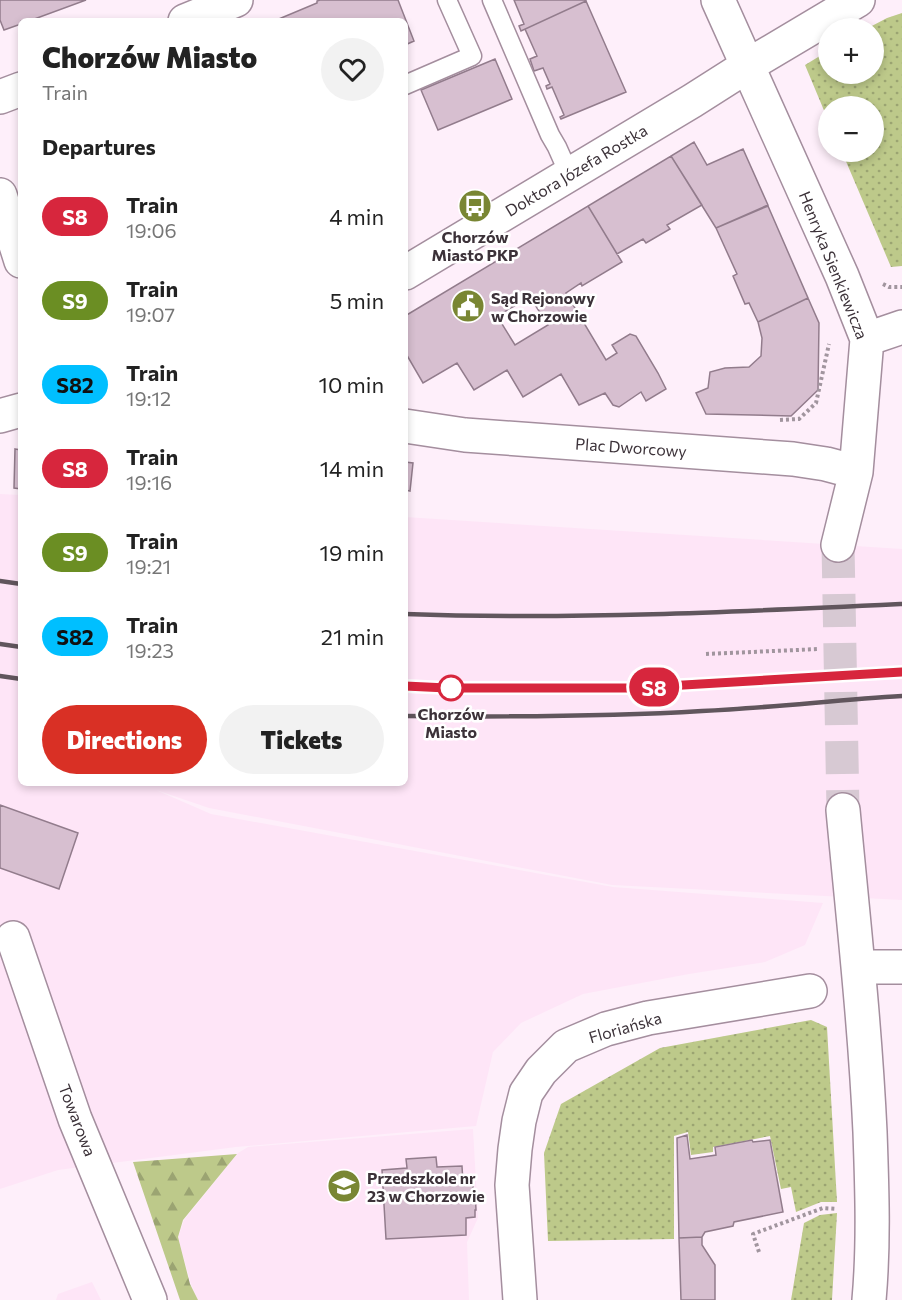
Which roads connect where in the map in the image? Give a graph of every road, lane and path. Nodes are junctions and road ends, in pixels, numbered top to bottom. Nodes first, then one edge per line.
1 (236, 0) edge
2 (447, 0) edge
3 (492, 0) edge
4 (718, 0) edge
5 (858, 0) edge
6 (192, 18) edge
7 (747, 66) junction
8 (408, 84) edge
9 (18, 90) edge
10 (0, 97) edge
11 (569, 174) junction
12 (0, 195) edge
13 (18, 252) edge
14 (408, 271) edge
15 (902, 327) edge
16 (830, 337) dead end
17 (867, 339) junction
18 (18, 411) edge
19 (0, 416) edge
20 (779, 420) dead end
21 (408, 426) edge
22 (856, 472) junction
23 (838, 545) tunnel mouth
24 (819, 649) dead end
25 (706, 654) dead end
26 (843, 810) tunnel mouth
27 (13, 938) dead end
28 (858, 967) junction
29 (902, 967) edge
30 (810, 992) dead end
31 (837, 1209) dead end
32 (759, 1252) dead end
33 (150, 1300) edge
34 (520, 1300) edge
35 (869, 1300) edge

1 - 6 street
2 - 8 lane
3 - 11 lane
4 - 7 street, Henryka Sienkiewicza
5 - 7 street, Doktora Józefa Rostka
7 - 11 street, Doktora Józefa Rostka
7 - 17 street, Henryka Sienkiewicza
9 - 10 street
11 - 14 street, Doktora Józefa Rostka
12 - 13 street
15 - 17 street
16 - 20 path
17 - 22 street, Henryka Sienkiewicza
18 - 19 street
21 - 22 street, Plac Dworcowy
22 - 23 street, Henryka Sienkiewicza
24 - 25 path
26 - 28 street
27 - 33 street, Towarowa
28 - 29 street
28 - 35 street
30 - 34 street, Floriańska
31 - 32 path

